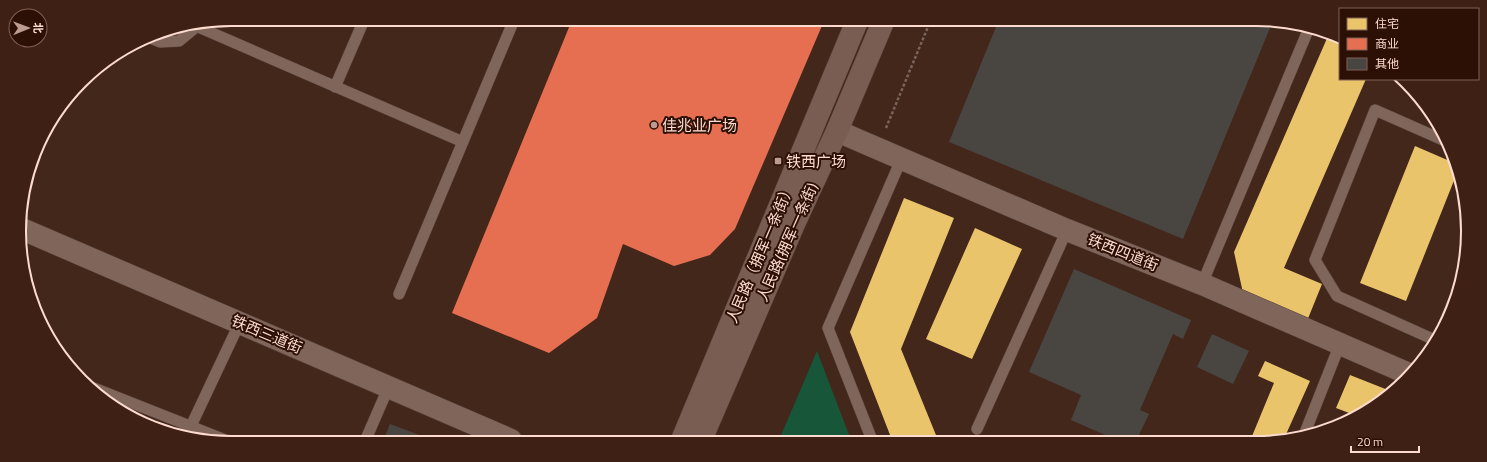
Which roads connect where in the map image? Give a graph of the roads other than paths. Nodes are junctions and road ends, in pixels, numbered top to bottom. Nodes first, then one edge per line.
1 (361, 26) edge
2 (511, 26) edge
3 (855, 26) edge
4 (881, 26) edge
5 (201, 28) edge
6 (192, 30) edge
7 (1307, 33) edge
8 (156, 41) edge
9 (335, 87) junction
10 (837, 131) junction
11 (1439, 138) edge
12 (463, 142) junction
13 (901, 160) junction
14 (1067, 230) junction
15 (26, 231) edge
16 (1202, 284) junction
17 (399, 294) dead end
18 (240, 322) junction
19 (1431, 338) edge
20 (1340, 344) junction
21 (1405, 372) edge
22 (389, 386) junction
23 (104, 392) edge
24 (152, 411) junction
25 (149, 419) edge
26 (191, 426) junction
27 (1307, 429) edge
28 (977, 430) dead end
29 (214, 435) edge
30 (367, 436) edge
31 (501, 436) edge
32 (684, 436) edge
33 (703, 436) edge
34 (870, 436) edge

1 - 9 lane
2 - 12 lane
3 - 32 main road, 人民路（拥军一条街）
4 - 10 main road, 人民路(拥军一条街)
5 - 9 lane
6 - 8 lane
7 - 16 lane
9 - 12 lane
10 - 13 street, 铁西四道街
10 - 33 main road, 人民路(拥军一条街)
11 - 19 lane
12 - 17 lane
13 - 14 street, 铁西四道街
13 - 34 lane
14 - 16 street, 铁西四道街
14 - 28 lane
15 - 18 street, 铁西三道街
16 - 20 street, 铁西四道街
18 - 22 street, 铁西三道街
18 - 26 lane
20 - 21 street, 铁西四道街
20 - 27 lane
22 - 30 lane
22 - 31 street, 铁西三道街
23 - 24 lane
24 - 25 lane
24 - 26 lane
26 - 29 lane

